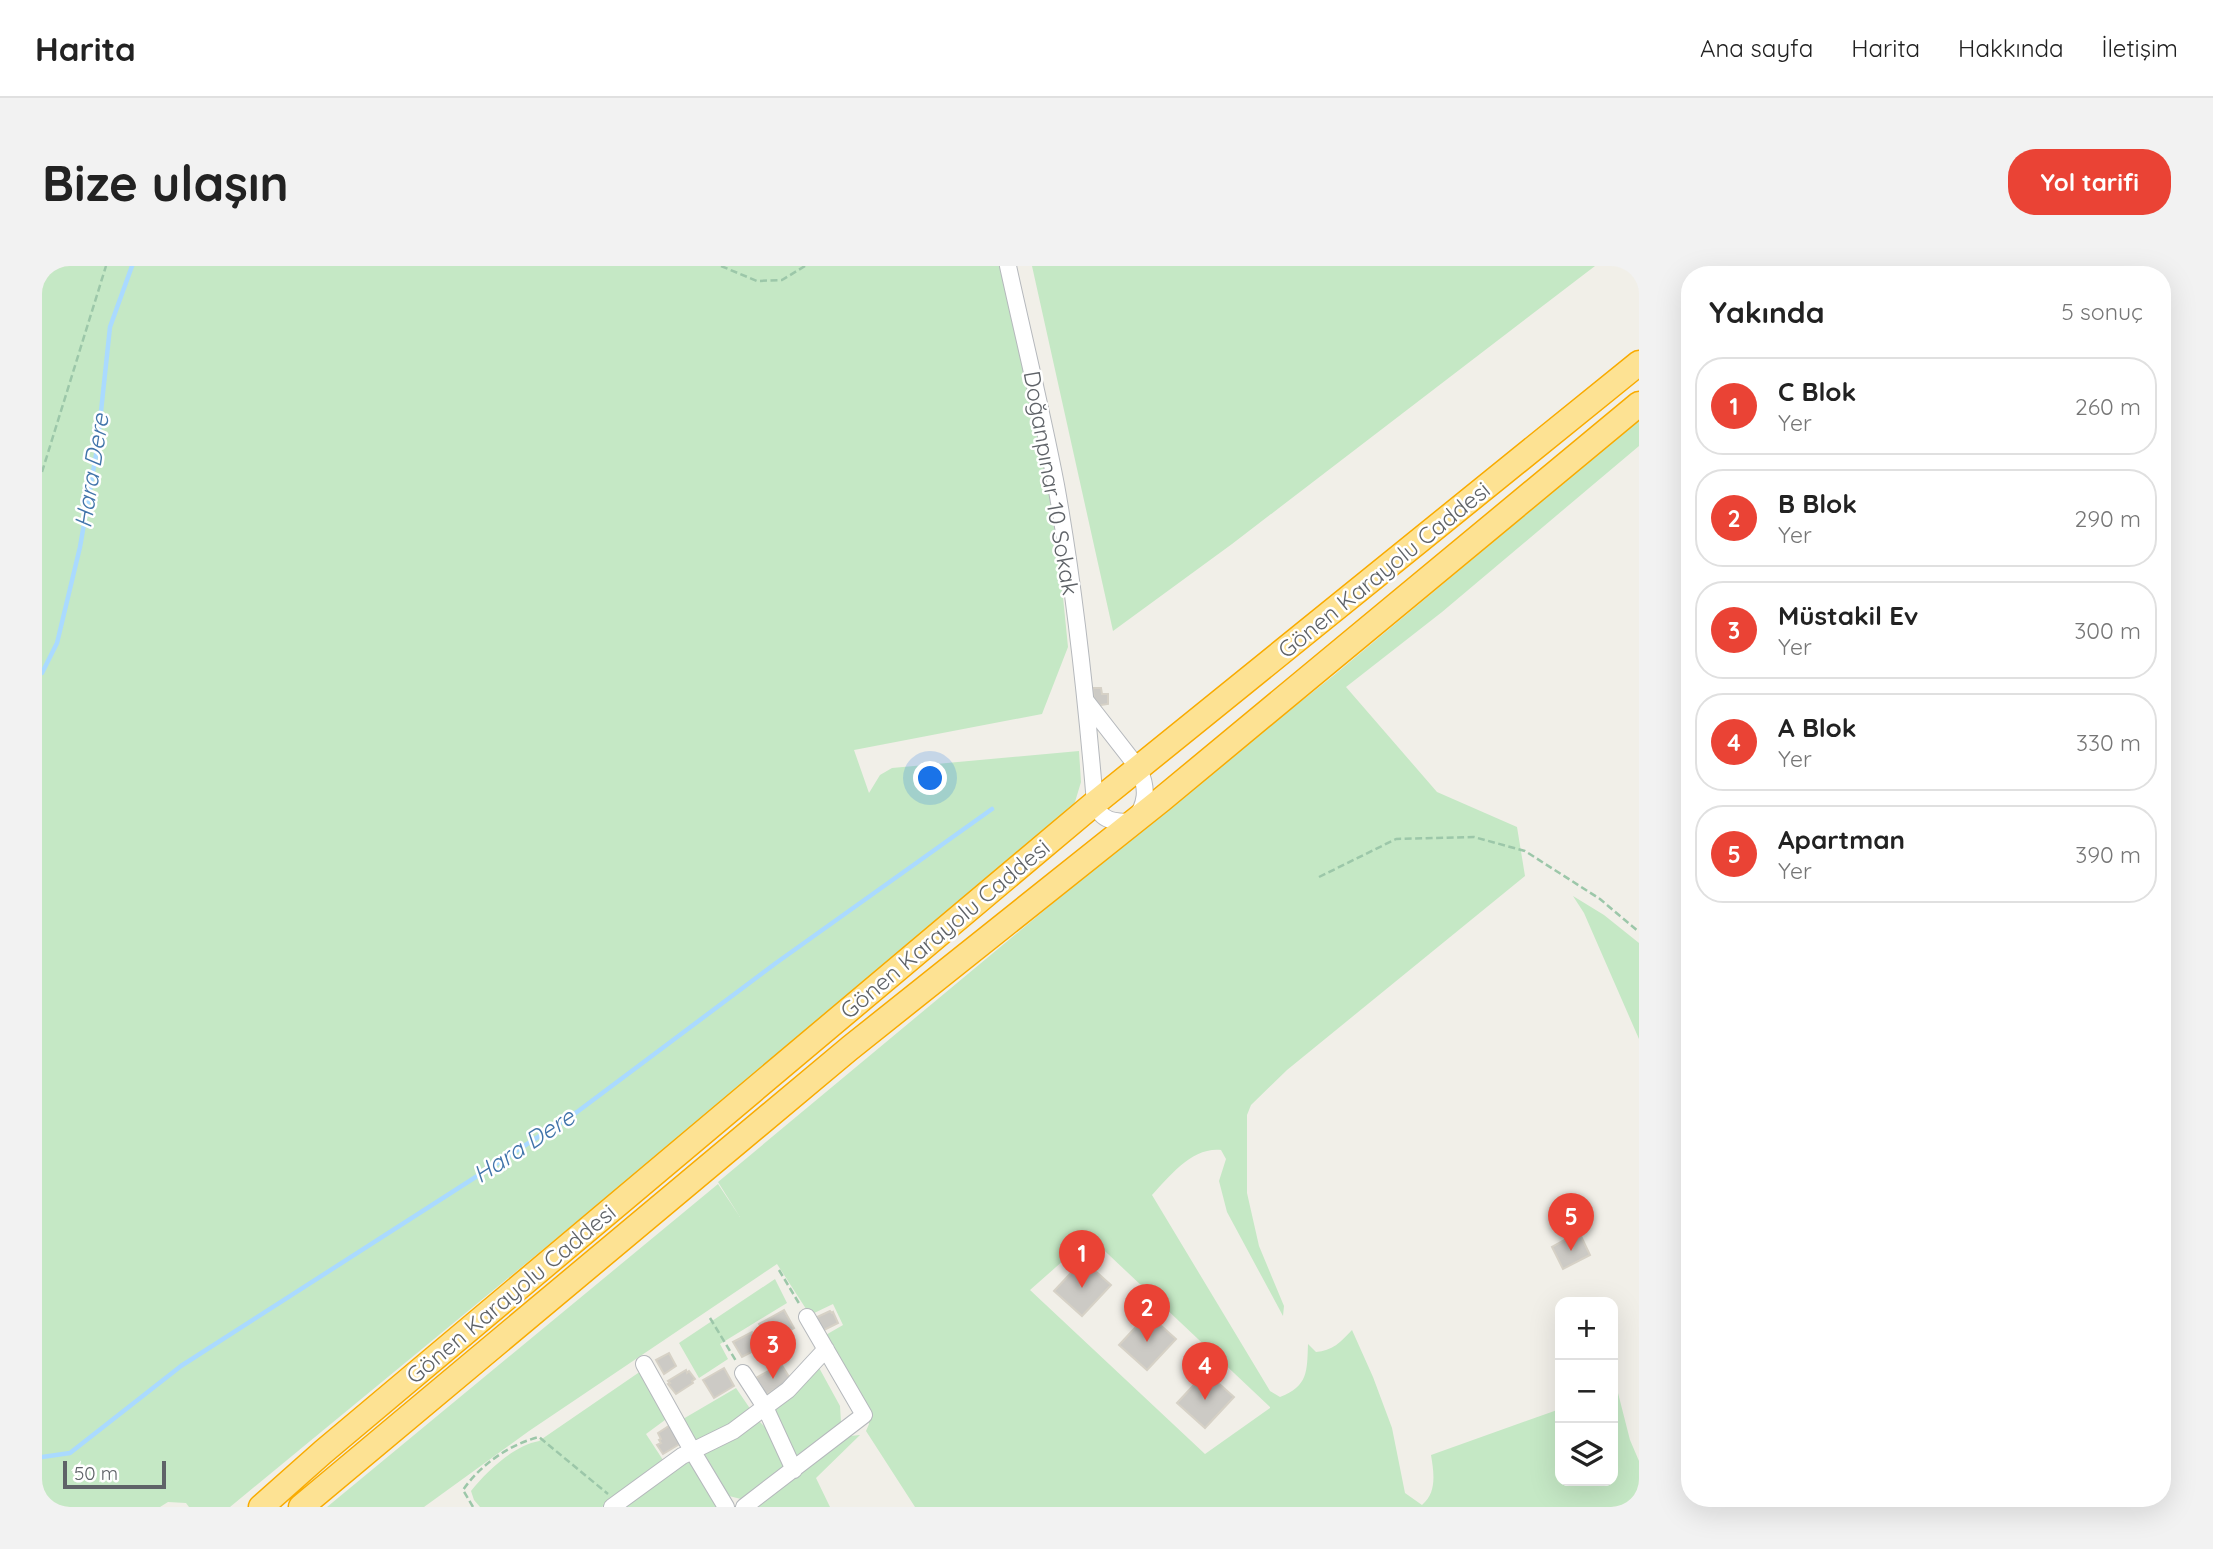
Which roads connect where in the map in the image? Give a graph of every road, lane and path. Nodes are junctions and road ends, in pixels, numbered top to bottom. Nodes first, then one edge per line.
1 (106, 266) edge
2 (721, 266) edge
3 (805, 266) edge
4 (1008, 266) edge
5 (1639, 363) edge
6 (1639, 404) edge
7 (42, 472) edge
8 (1086, 701) junction
9 (1139, 769) junction
10 (1095, 803) junction
11 (1133, 822) junction
12 (1319, 877) dead end
13 (1639, 933) edge
14 (779, 1270) dead end
15 (807, 1317) joint
16 (710, 1318) dead end
17 (826, 1349) junction
18 (644, 1364) dead end
19 (743, 1373) joint
20 (765, 1407) junction
21 (693, 1452) junction
22 (794, 1470) junction
23 (615, 1504) edge
24 (261, 1507) edge
25 (301, 1507) edge
26 (473, 1507) edge
27 (726, 1507) edge
28 (744, 1507) edge

1 - 7 path
2 - 3 path
4 - 8 street, Doğanpınar 10 Sokak
5 - 9 highway, Gönen Karayolu Caddesi
6 - 11 highway, Gönen Karayolu Caddesi
8 - 9 street
8 - 10 street, Doğanpınar 10 Sokak
9 - 10 highway, Gönen Karayolu Caddesi
9 - 11 street
10 - 11 street
10 - 24 highway, Gönen Karayolu Caddesi
11 - 25 highway, Gönen Karayolu Caddesi
12 - 13 path
14 - 15 path
15 - 17 street
16 - 19 path
17 - 20 street
17 - 22 street
18 - 21 street
19 - 20 street
20 - 21 street
20 - 22 street
21 - 23 street
21 - 27 street
22 - 28 street
23 - 26 path

